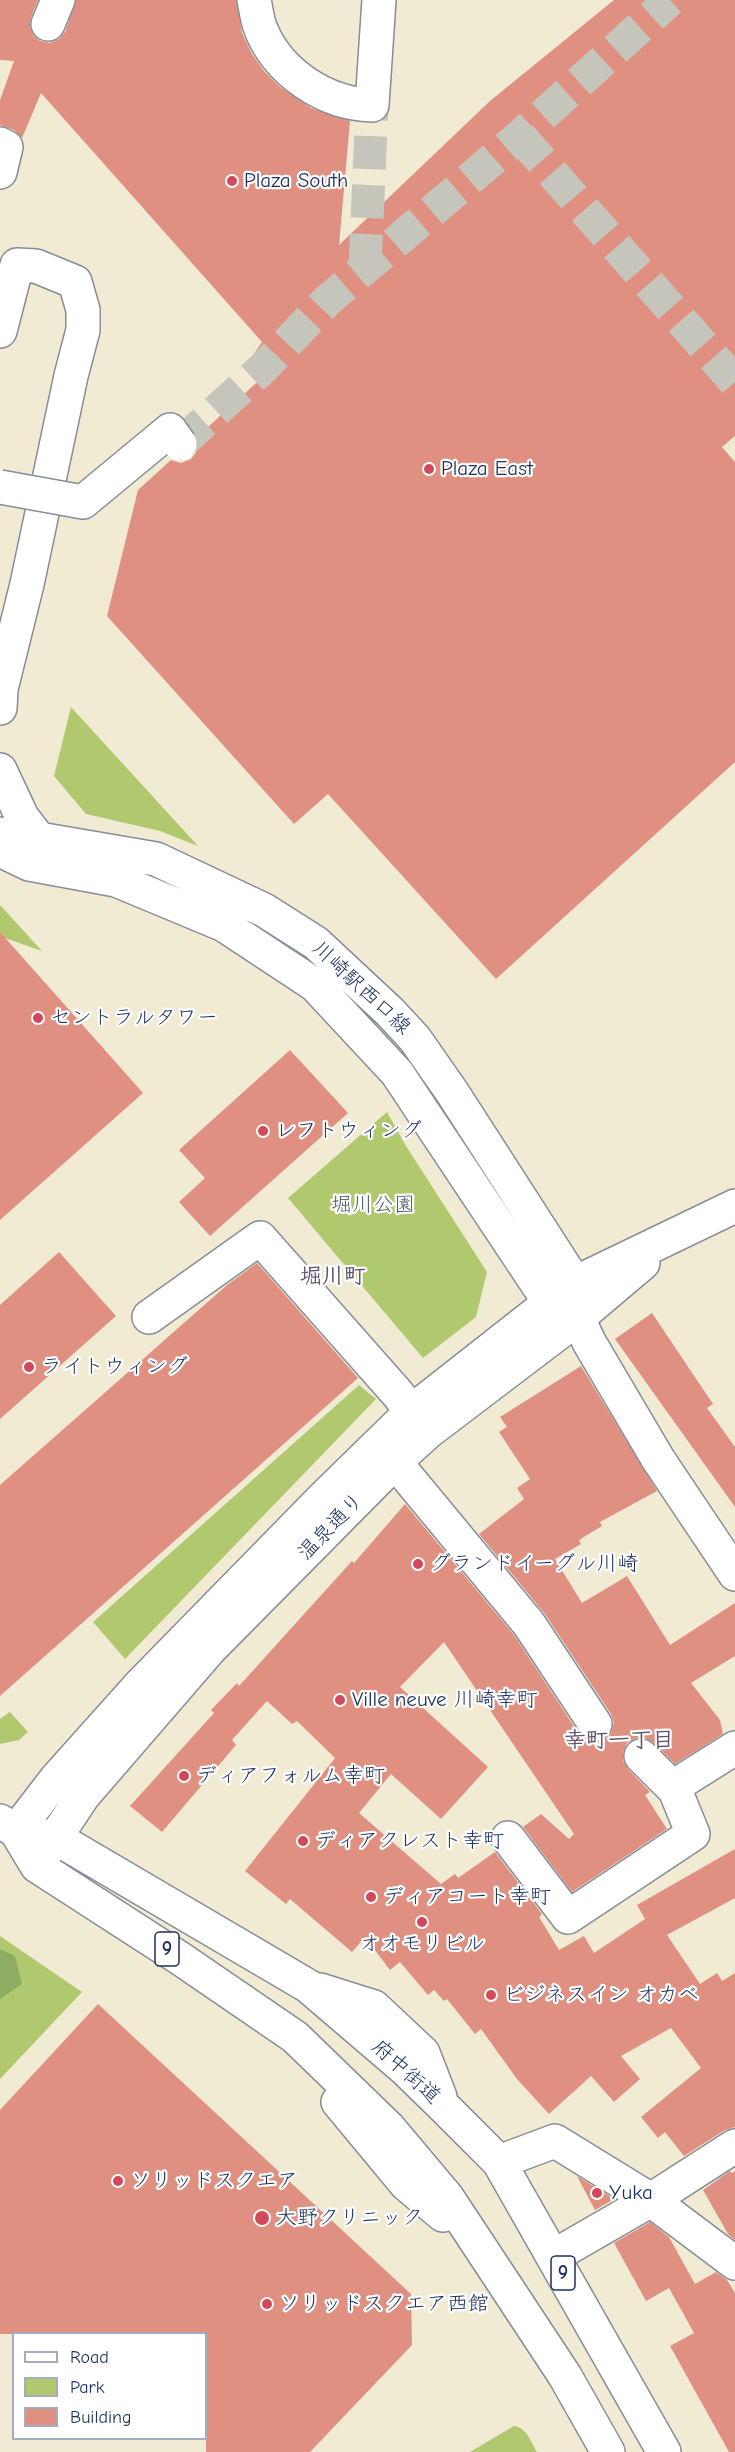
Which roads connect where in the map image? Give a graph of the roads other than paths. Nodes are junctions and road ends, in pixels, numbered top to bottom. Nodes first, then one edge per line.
1 (254, 0) edge
2 (379, 0) edge
3 (0, 144) edge
4 (0, 172) edge
5 (0, 331) edge
6 (180, 444) dead end
7 (0, 487) edge
8 (0, 708) edge
9 (0, 770) edge
10 (13, 841) edge
11 (735, 1206) edge
12 (674, 1235) junction
13 (575, 1283) junction
14 (565, 1316) junction
15 (149, 1317) dead end
16 (420, 1422) junction
17 (395, 1462) junction
18 (735, 1574) edge
19 (595, 1724) dead end
20 (735, 1748) edge
21 (641, 1756) dead end
22 (675, 1790) junction
23 (8, 1826) edge
24 (56, 1838) junction
25 (508, 1838) dead end
26 (36, 1866) junction
27 (735, 2146) edge
28 (499, 2162) junction
29 (651, 2200) junction
30 (554, 2256) junction
31 (735, 2263) edge
32 (608, 2452) edge
33 (664, 2452) edge

1 - 2 street
3 - 4 street
5 - 8 street
6 - 7 street, bridge
9 - 10 street
10 - 13 street, 川崎駅西口線
10 - 14 street, 川崎駅西口線
11 - 12 street, 温泉通り
12 - 13 street, 温泉通り
12 - 14 street, 温泉通り
13 - 14 street, 川崎駅西口線
14 - 16 street, 温泉通り
14 - 18 street
15 - 16 street
16 - 17 street, 温泉通り
16 - 23 street, 温泉通り
17 - 19 street
17 - 24 street, 温泉通り
20 - 22 street
21 - 22 street
22 - 25 street
23 - 24 street, 9
23 - 26 street, 9
24 - 26 street, 温泉通り
24 - 28 street, 府中街道 / 9
26 - 32 street, 9
27 - 29 street
28 - 29 street
28 - 30 street, 府中街道 / 9
29 - 30 street
29 - 31 street
30 - 33 street, 府中街道 / 9

